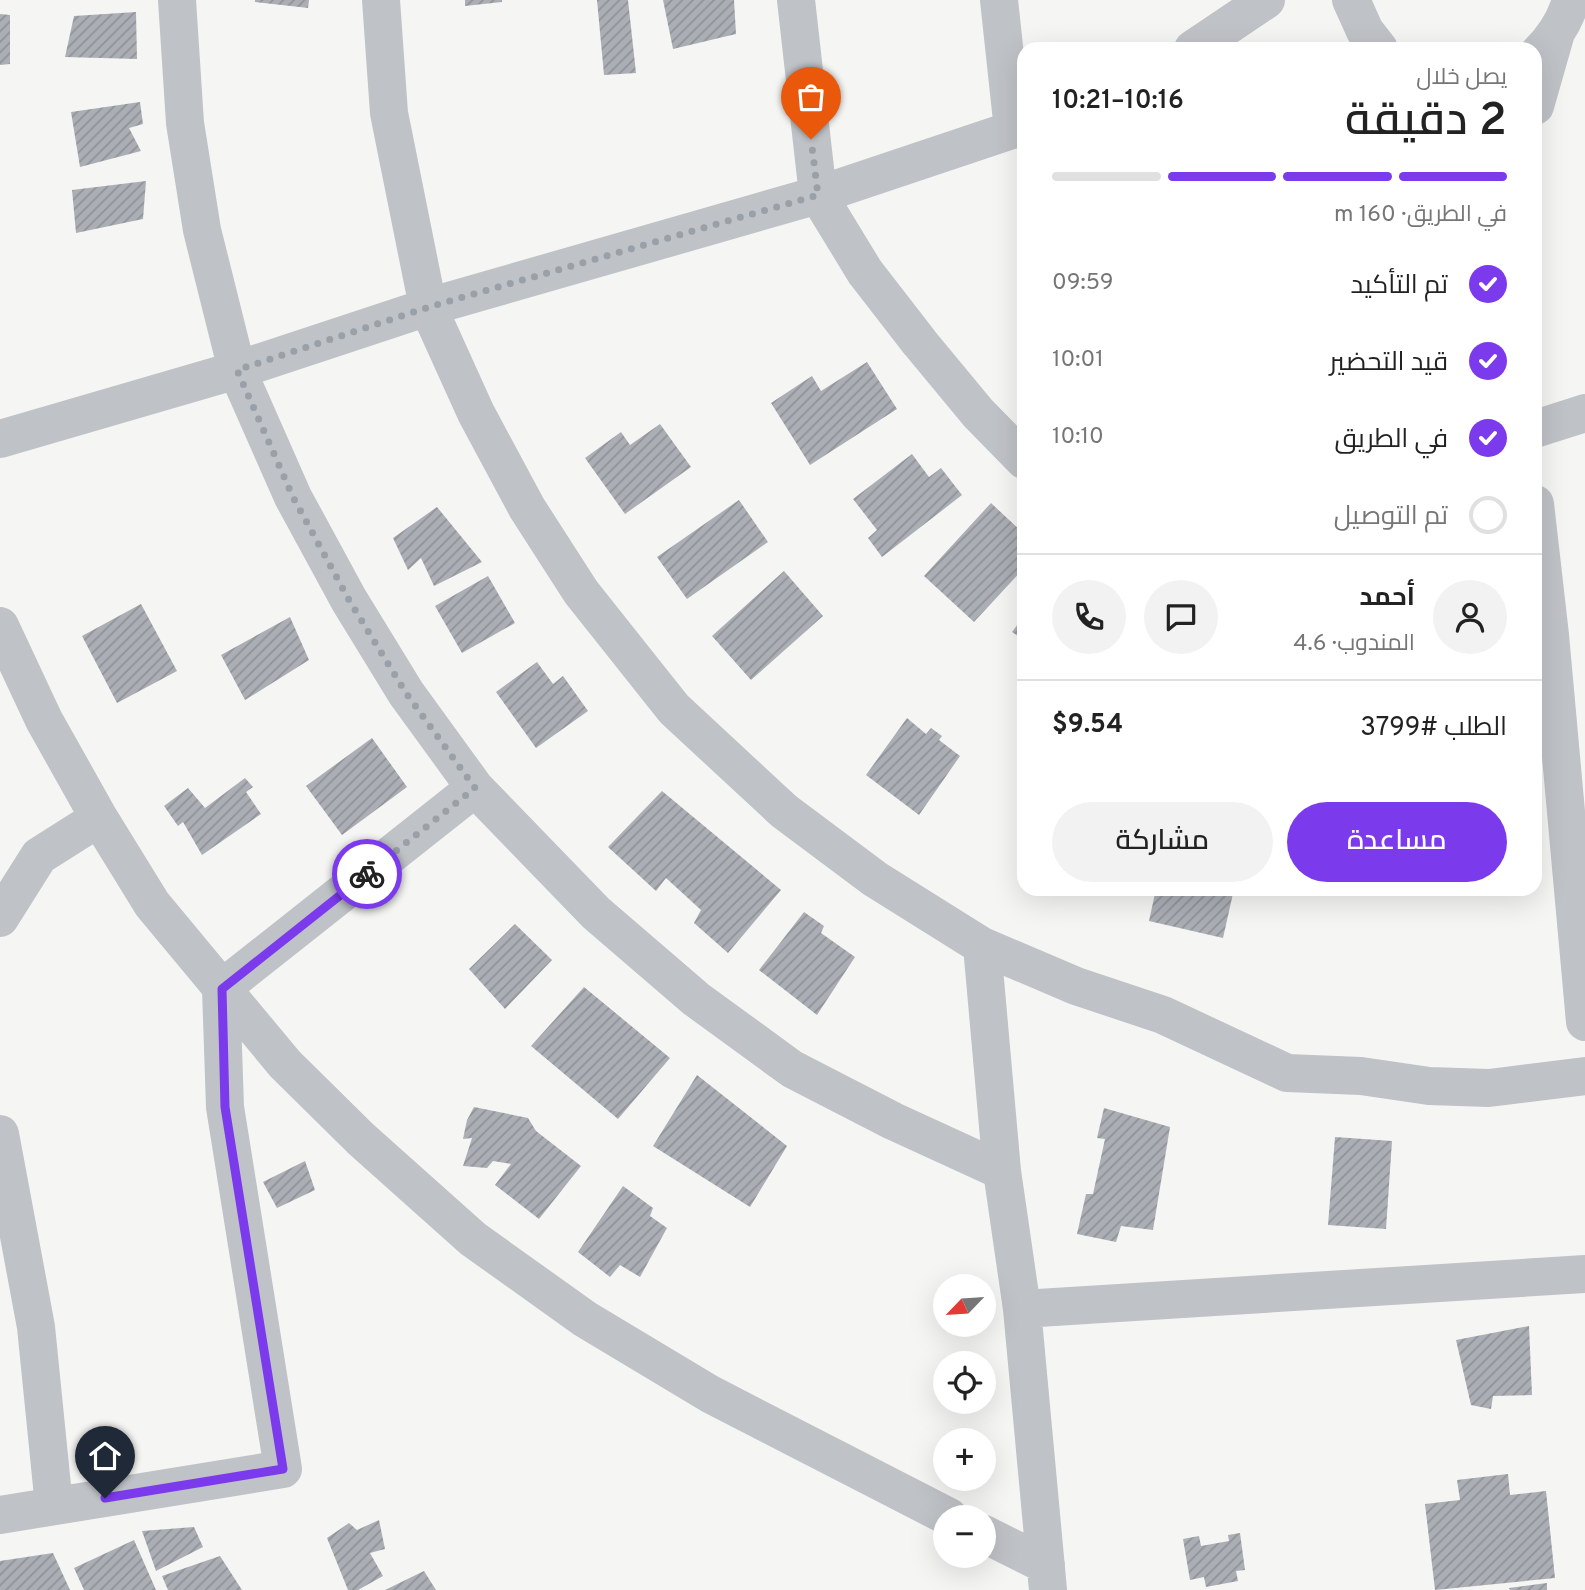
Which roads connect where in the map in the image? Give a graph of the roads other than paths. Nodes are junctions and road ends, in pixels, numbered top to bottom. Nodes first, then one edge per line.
1 (177, 0) edge
2 (381, 0) edge
3 (796, 0) edge
4 (999, 0) edge
5 (1266, 0) edge
6 (1351, 0) edge
7 (1572, 0) edge
8 (1203, 42) edge
9 (1374, 42) edge
10 (1545, 46) edge
11 (1542, 64) edge
12 (1017, 121) edge
13 (1017, 128) edge
14 (818, 195) junction
15 (429, 307) junction
16 (237, 370) junction
17 (1585, 413) edge
18 (1542, 427) edge
19 (0, 439) edge
20 (1017, 453) edge
21 (0, 626) edge
22 (1542, 635) edge
23 (475, 788) junction
24 (99, 818) junction
25 (0, 918) edge
26 (982, 946) junction
27 (222, 989) junction
28 (1585, 1022) edge
29 (1585, 1076) edge
30 (0, 1134) edge
31 (1002, 1171) junction
32 (1585, 1274) edge
33 (1021, 1309) junction
34 (54, 1506) junction
35 (933, 1509) edge
36 (0, 1515) edge
37 (996, 1542) edge
38 (1047, 1577) edge

1 - 16 street
2 - 15 street
3 - 14 street
4 - 12 street
5 - 8 street
6 - 9 street
7 - 10 street
10 - 11 street
13 - 14 street
14 - 15 street
14 - 20 street
15 - 16 street
15 - 26 street
16 - 19 street
16 - 23 street
17 - 18 street
21 - 24 street
22 - 28 street
23 - 27 street
23 - 31 street
24 - 25 street
24 - 27 street
26 - 29 street
26 - 31 street
27 - 34 street
27 - 35 street
30 - 34 street
31 - 33 street
32 - 33 street
33 - 38 street
34 - 36 street
37 - 38 street

